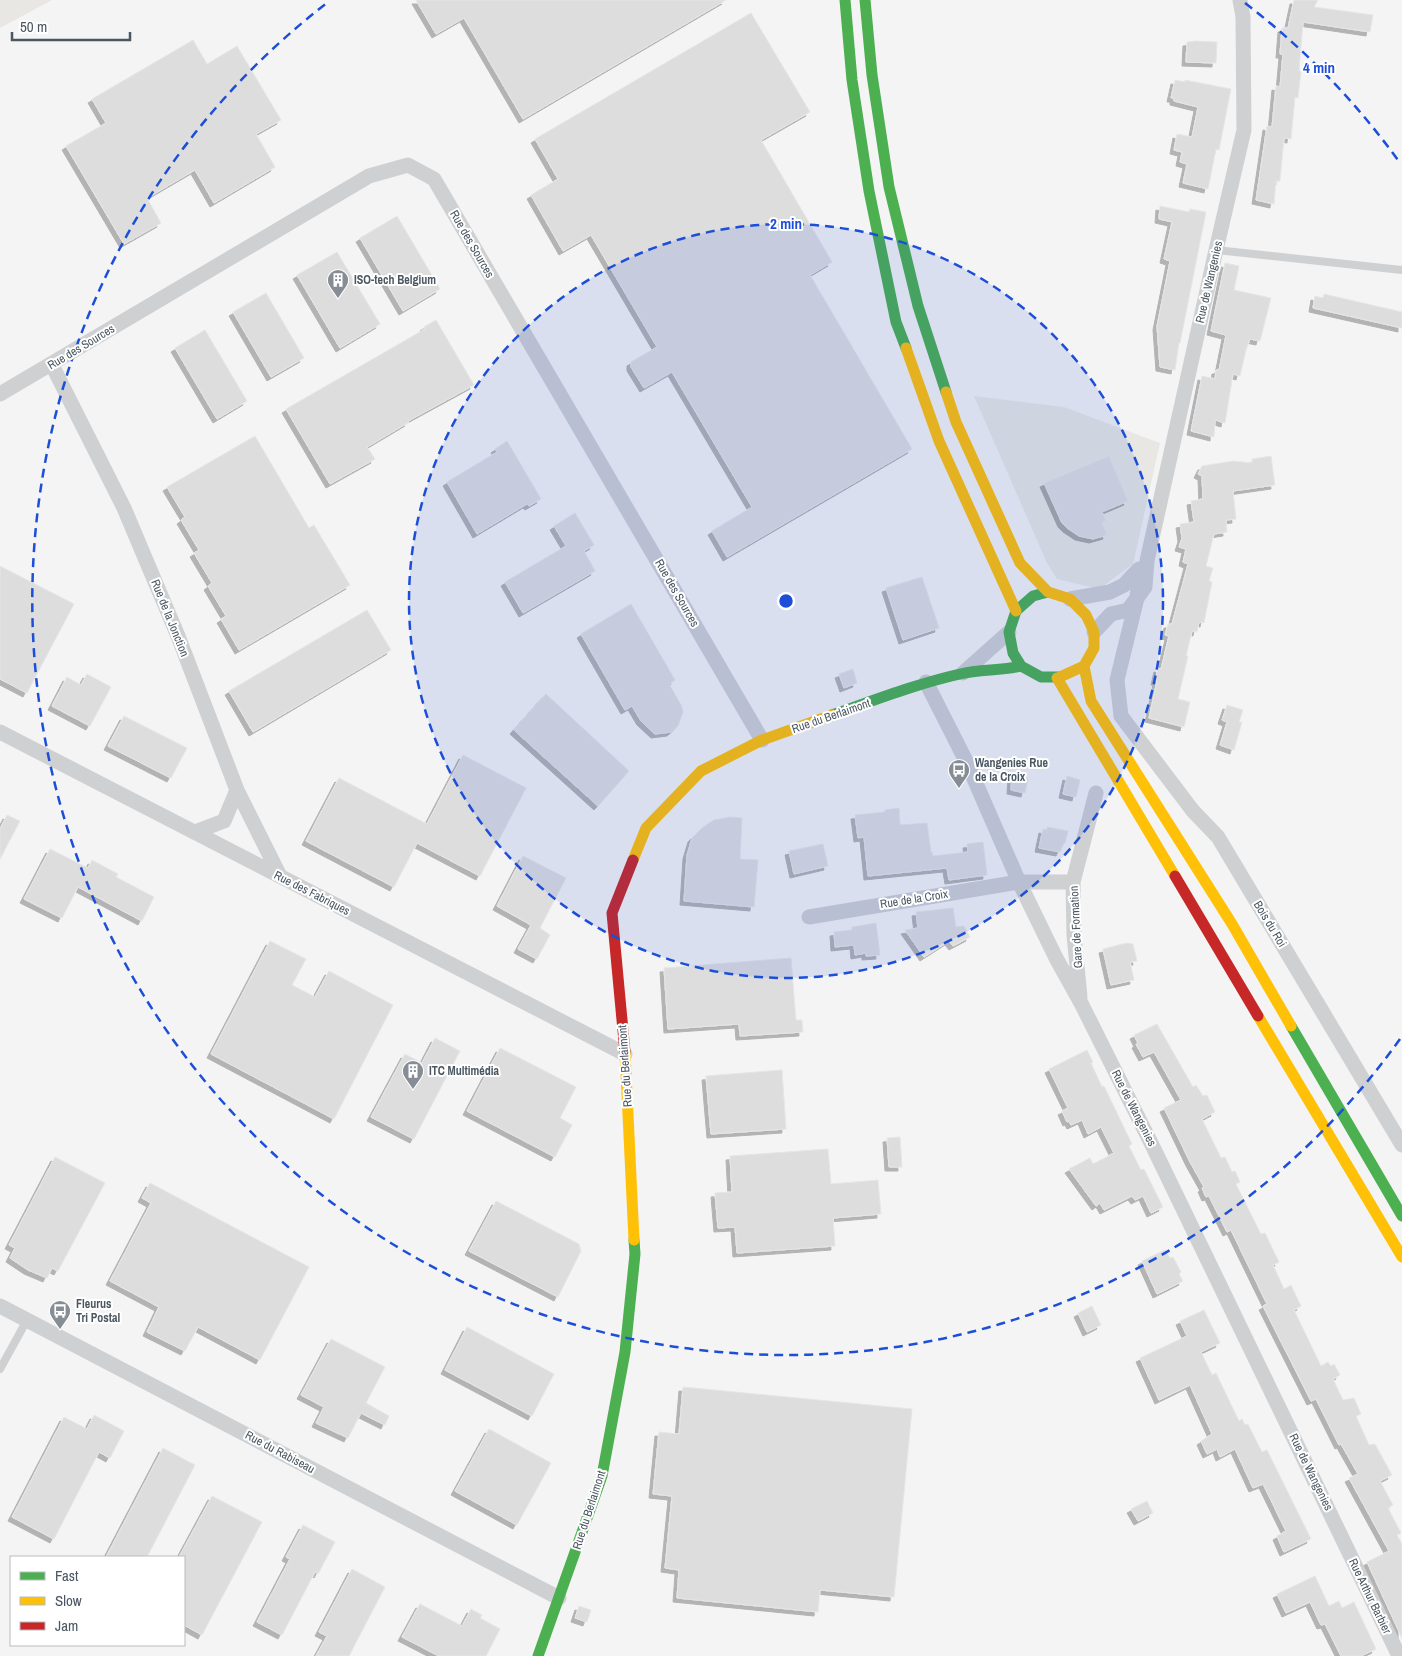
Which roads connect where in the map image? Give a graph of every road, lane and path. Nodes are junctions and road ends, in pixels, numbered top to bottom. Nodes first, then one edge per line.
1 (845, 0) edge
2 (865, 0) edge
3 (1240, 0) edge
4 (1216, 250) junction
5 (1402, 270) edge
6 (52, 365) junction
7 (0, 394) edge
8 (1147, 561) junction
9 (1132, 576) junction
10 (1048, 592) junction
11 (1138, 598) junction
12 (1070, 599) junction
13 (1016, 611) junction
14 (1009, 632) junction
15 (1094, 632) junction
16 (1021, 666) junction
17 (1084, 666) junction
18 (963, 673) junction
19 (1057, 678) junction
20 (926, 682) junction
21 (1121, 716) joint
22 (0, 732) edge
23 (762, 740) junction
24 (237, 790) junction
25 (1096, 793) dead end
26 (195, 832) junction
27 (280, 876) junction
28 (1020, 882) junction
29 (1073, 882) junction
30 (809, 917) dead end
31 (1081, 1003) junction
32 (625, 1054) junction
33 (1402, 1145) edge
34 (1402, 1216) edge
35 (1402, 1257) edge
36 (0, 1306) edge
37 (27, 1320) junction
38 (0, 1369) edge
39 (1341, 1535) joint
40 (559, 1598) junction
41 (538, 1656) edge
42 (1399, 1656) edge

1 - 13 main road
2 - 10 main road
3 - 4 street, Rue de Wangenies
4 - 5 lane
4 - 8 street, Rue de Wangenies
6 - 7 street, Rue des Sources
6 - 23 street, Rue des Sources
6 - 24 street, Rue de la Jonction
8 - 9 street
8 - 11 street, Rue de Wangenies
9 - 11 street, Rue de Wangenies
9 - 12 street
10 - 12 main road
10 - 13 main road
11 - 15 street
11 - 21 street, Rue de Wangenies
12 - 15 main road
13 - 14 main road
14 - 16 main road
14 - 18 street, Rue du Berlaimont
15 - 17 main road
16 - 18 main road, Rue du Berlaimont
16 - 19 main road
17 - 19 main road
17 - 34 main road
18 - 20 main road, Rue du Berlaimont
19 - 35 main road
20 - 23 main road, Rue du Berlaimont
20 - 28 street, Rue de Wangenies
21 - 33 street, Bois du Roi
22 - 26 street, Rue des Fabriques
23 - 32 main road, Rue du Berlaimont
24 - 26 street
24 - 27 street, Rue de la Jonction
25 - 29 street, Gare de Formation
26 - 27 street, Rue des Fabriques
27 - 32 street, Rue des Fabriques
28 - 29 street, Rue de la Croix
28 - 30 street, Rue de la Croix
28 - 31 street, Rue de Wangenies
29 - 31 street, Gare de Formation
31 - 39 street, Rue de Wangenies
32 - 40 main road, Rue du Berlaimont
36 - 37 street, Rue du Rabiseau
37 - 38 lane
37 - 40 street, Rue du Rabiseau
39 - 42 street, Rue Arthur Barbier
40 - 41 main road, Rue du Berlaimont

